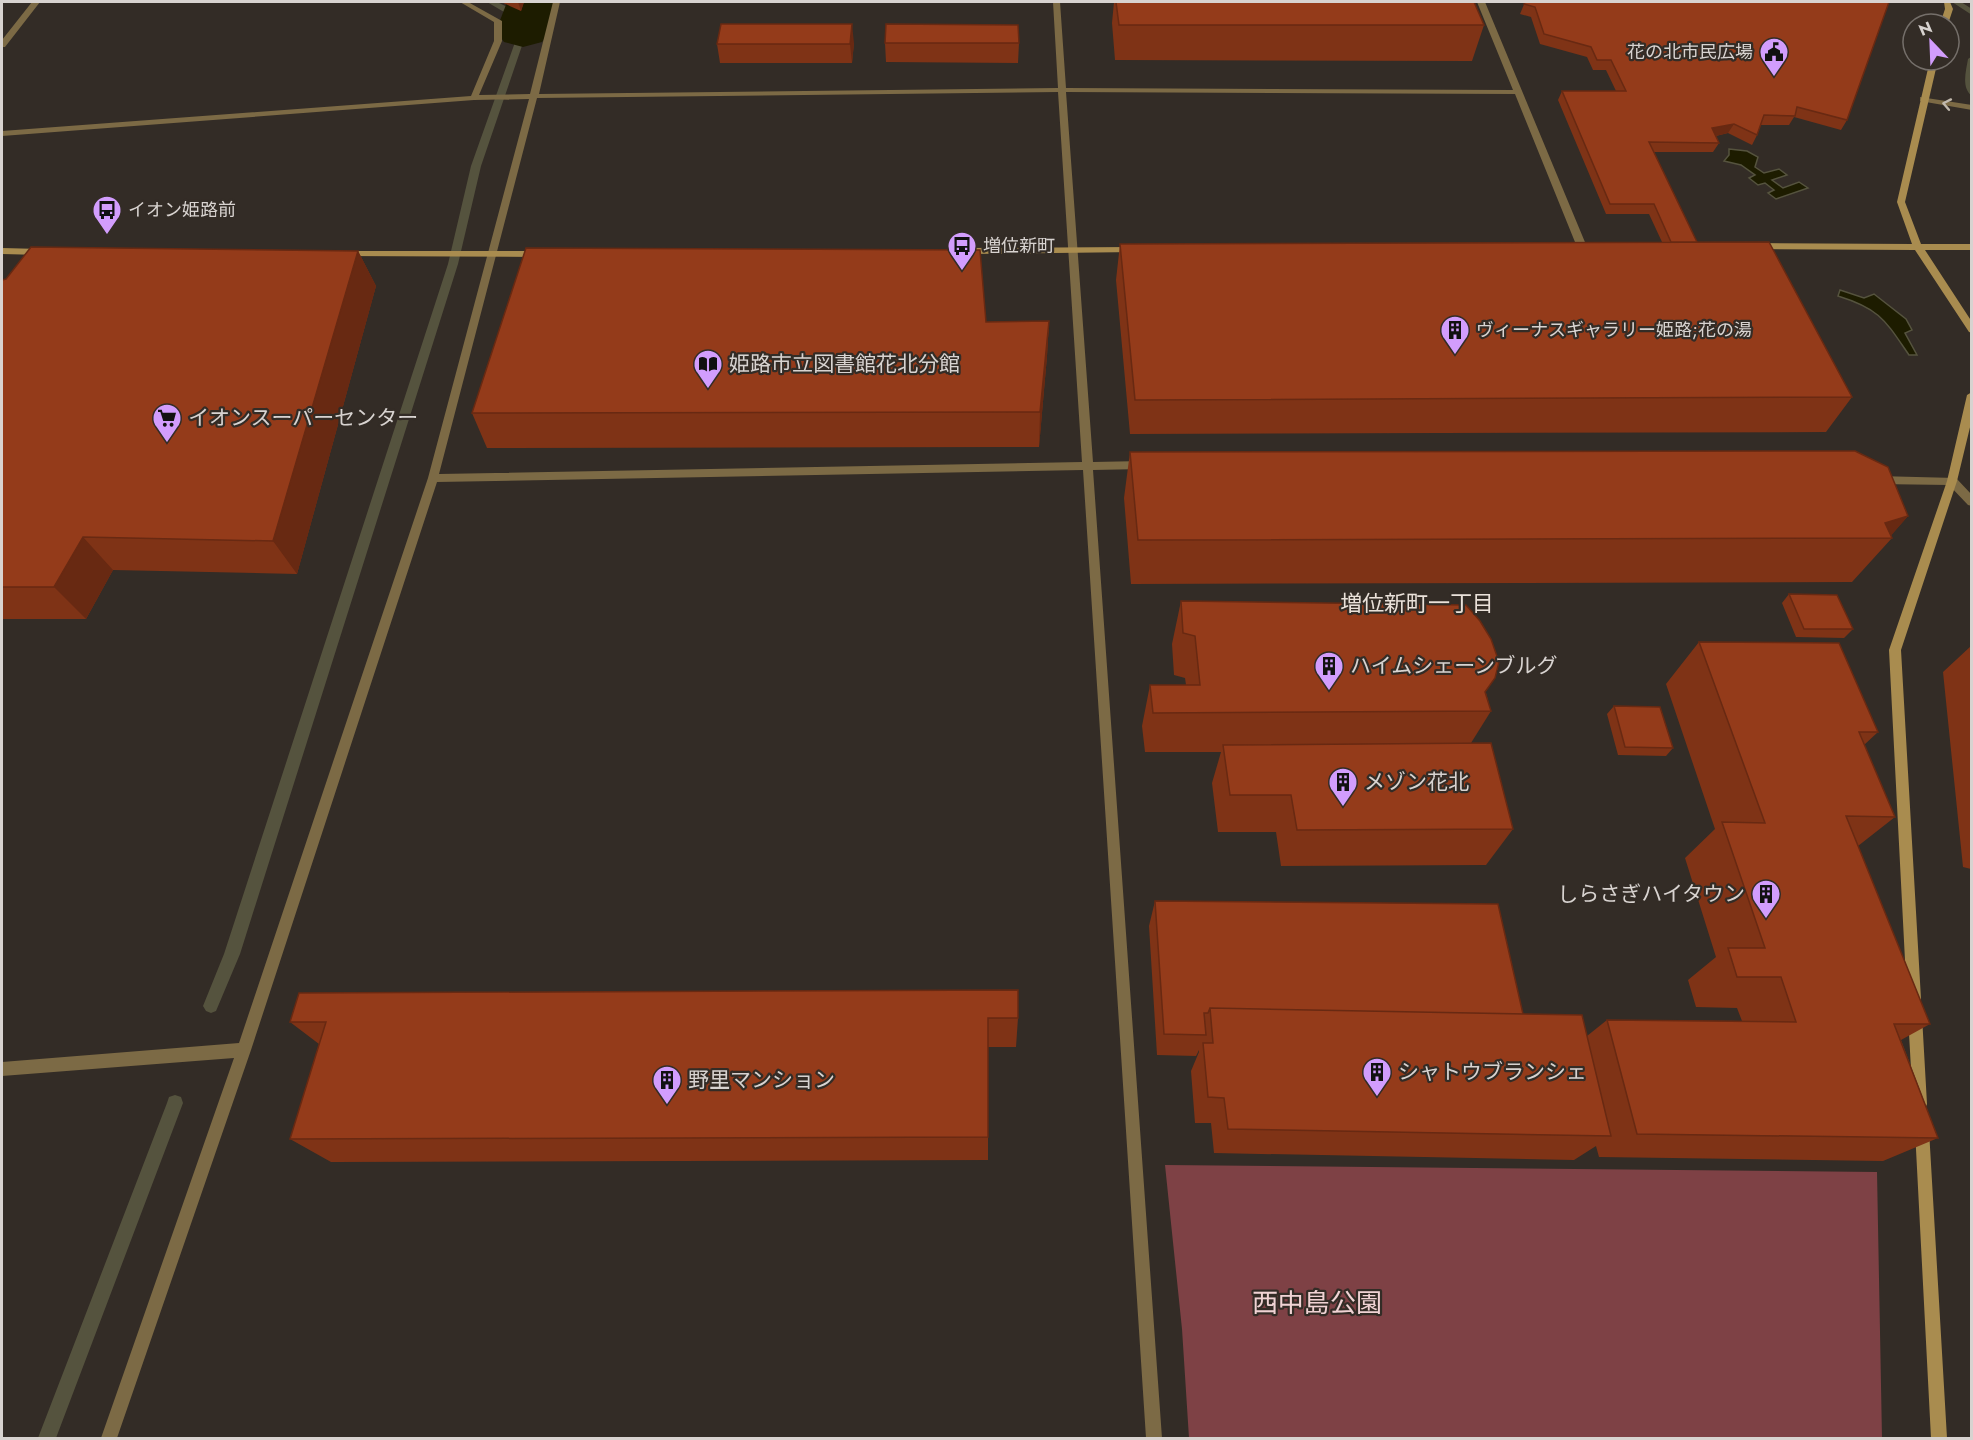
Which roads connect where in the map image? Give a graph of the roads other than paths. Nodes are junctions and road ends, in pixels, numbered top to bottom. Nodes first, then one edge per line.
1 (36, 2) edge
2 (463, 2) edge
3 (556, 2) edge
4 (1056, 2) edge
5 (1481, 2) edge
6 (2, 45) edge
7 (1931, 72) edge
8 (1063, 90) junction
9 (1519, 92) junction
10 (534, 96) junction
11 (474, 98) junction
12 (1923, 99) junction
13 (1971, 108) edge
14 (2, 133) edge
15 (1917, 245) junction
16 (1750, 246) edge
17 (1570, 247) edge
18 (1582, 247) junction
19 (1594, 247) edge
20 (1971, 247) edge
21 (1143, 250) edge
22 (2, 251) edge
23 (954, 251) edge
24 (1072, 251) junction
25 (49, 252) edge
26 (333, 254) edge
27 (492, 254) junction
28 (551, 254) edge
29 (1971, 330) edge
30 (1971, 394) edge
31 (1087, 464) junction
32 (1158, 466) edge
33 (433, 478) junction
34 (1869, 479) edge
35 (1952, 481) junction
36 (1971, 502) edge
37 (244, 1050) junction
38 (2, 1069) edge
39 (109, 1438) edge
40 (1154, 1438) edge
41 (1939, 1438) edge

1 - 6 street
2 - 11 street
3 - 10 street
4 - 8 street
5 - 9 street
7 - 12 street
8 - 9 street
8 - 10 street
8 - 24 street
9 - 18 street
10 - 11 street
10 - 27 street
11 - 14 street
13 -> 12 street
12 - 15 street
15 - 16 street
15 - 20 street
15 - 29 street
17 - 18 street
18 - 19 street
21 - 24 street
22 - 25 street
23 - 24 street
24 - 31 street
26 - 27 street
27 - 28 street
27 - 33 street
30 - 35 street
31 - 32 street
31 - 33 street
31 - 40 street
33 - 37 street
34 - 35 street
35 - 36 street
35 - 41 street
37 - 38 street
37 - 39 street

